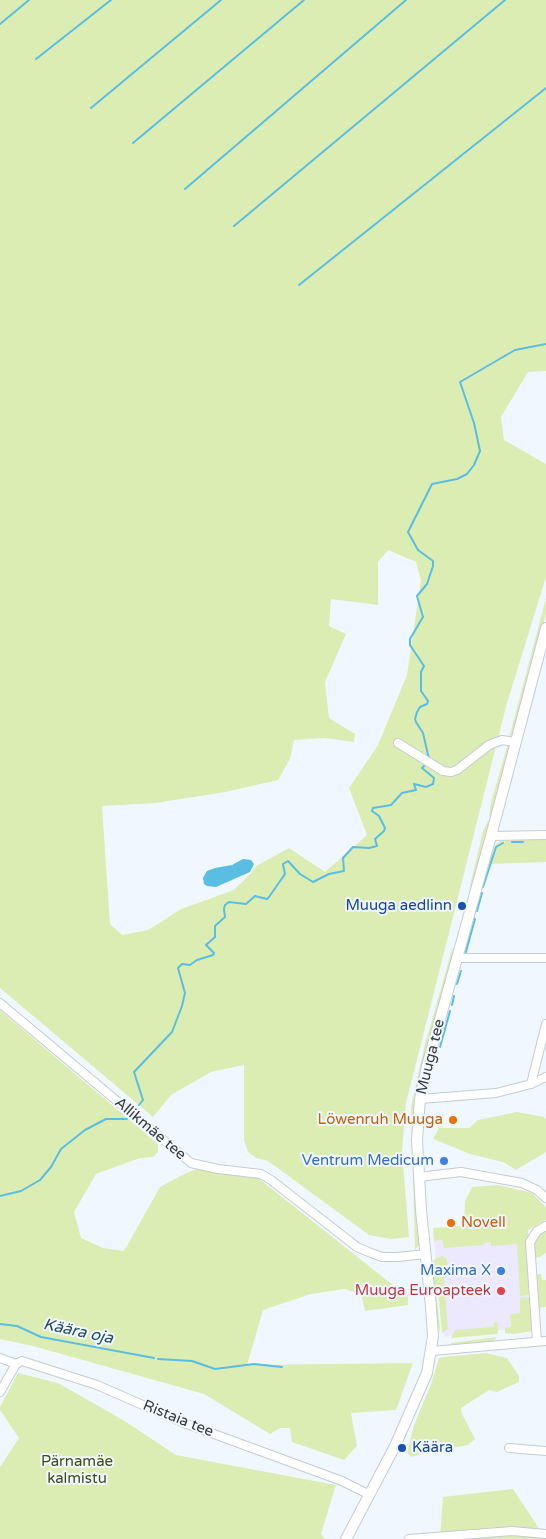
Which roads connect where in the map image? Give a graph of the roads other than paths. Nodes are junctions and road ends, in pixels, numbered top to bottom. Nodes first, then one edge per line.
1 (546, 628) edge
2 (515, 742) junction
3 (398, 744) dead end
4 (546, 835) edge
5 (491, 836) junction
6 (457, 958) junction
7 (546, 958) edge
8 (0, 1004) edge
9 (546, 1024) edge
10 (546, 1077) edge
11 (531, 1084) junction
12 (420, 1099) junction
13 (419, 1177) junction
14 (546, 1198) edge
15 (546, 1226) edge
16 (426, 1254) junction
17 (546, 1341) edge
18 (537, 1342) junction
19 (432, 1351) junction
20 (0, 1358) edge
21 (16, 1364) junction
22 (0, 1392) edge
23 (509, 1448) dead end
24 (546, 1451) edge
25 (370, 1495) junction
26 (546, 1534) edge
27 (346, 1539) edge
28 (409, 1539) edge

1 - 2 main road, Muuga tee
2 - 3 street
2 - 5 main road, Muuga tee
4 - 5 street
5 - 6 main road, Muuga tee
6 - 7 street
6 - 12 main road, Muuga tee
8 - 16 street, Allikmäe tee
9 - 11 street
10 - 11 street
11 - 12 street
12 - 13 main road, Muuga tee
13 - 14 street
13 - 16 main road, Muuga tee
15 - 18 street
16 - 19 main road, Muuga tee
17 - 18 street
18 - 19 street
19 - 25 main road, Muuga tee
20 - 21 street, Ristaia tee
21 - 22 street
21 - 25 street, Ristaia tee
23 - 24 street
25 - 27 main road, Muuga tee
26 - 28 street

